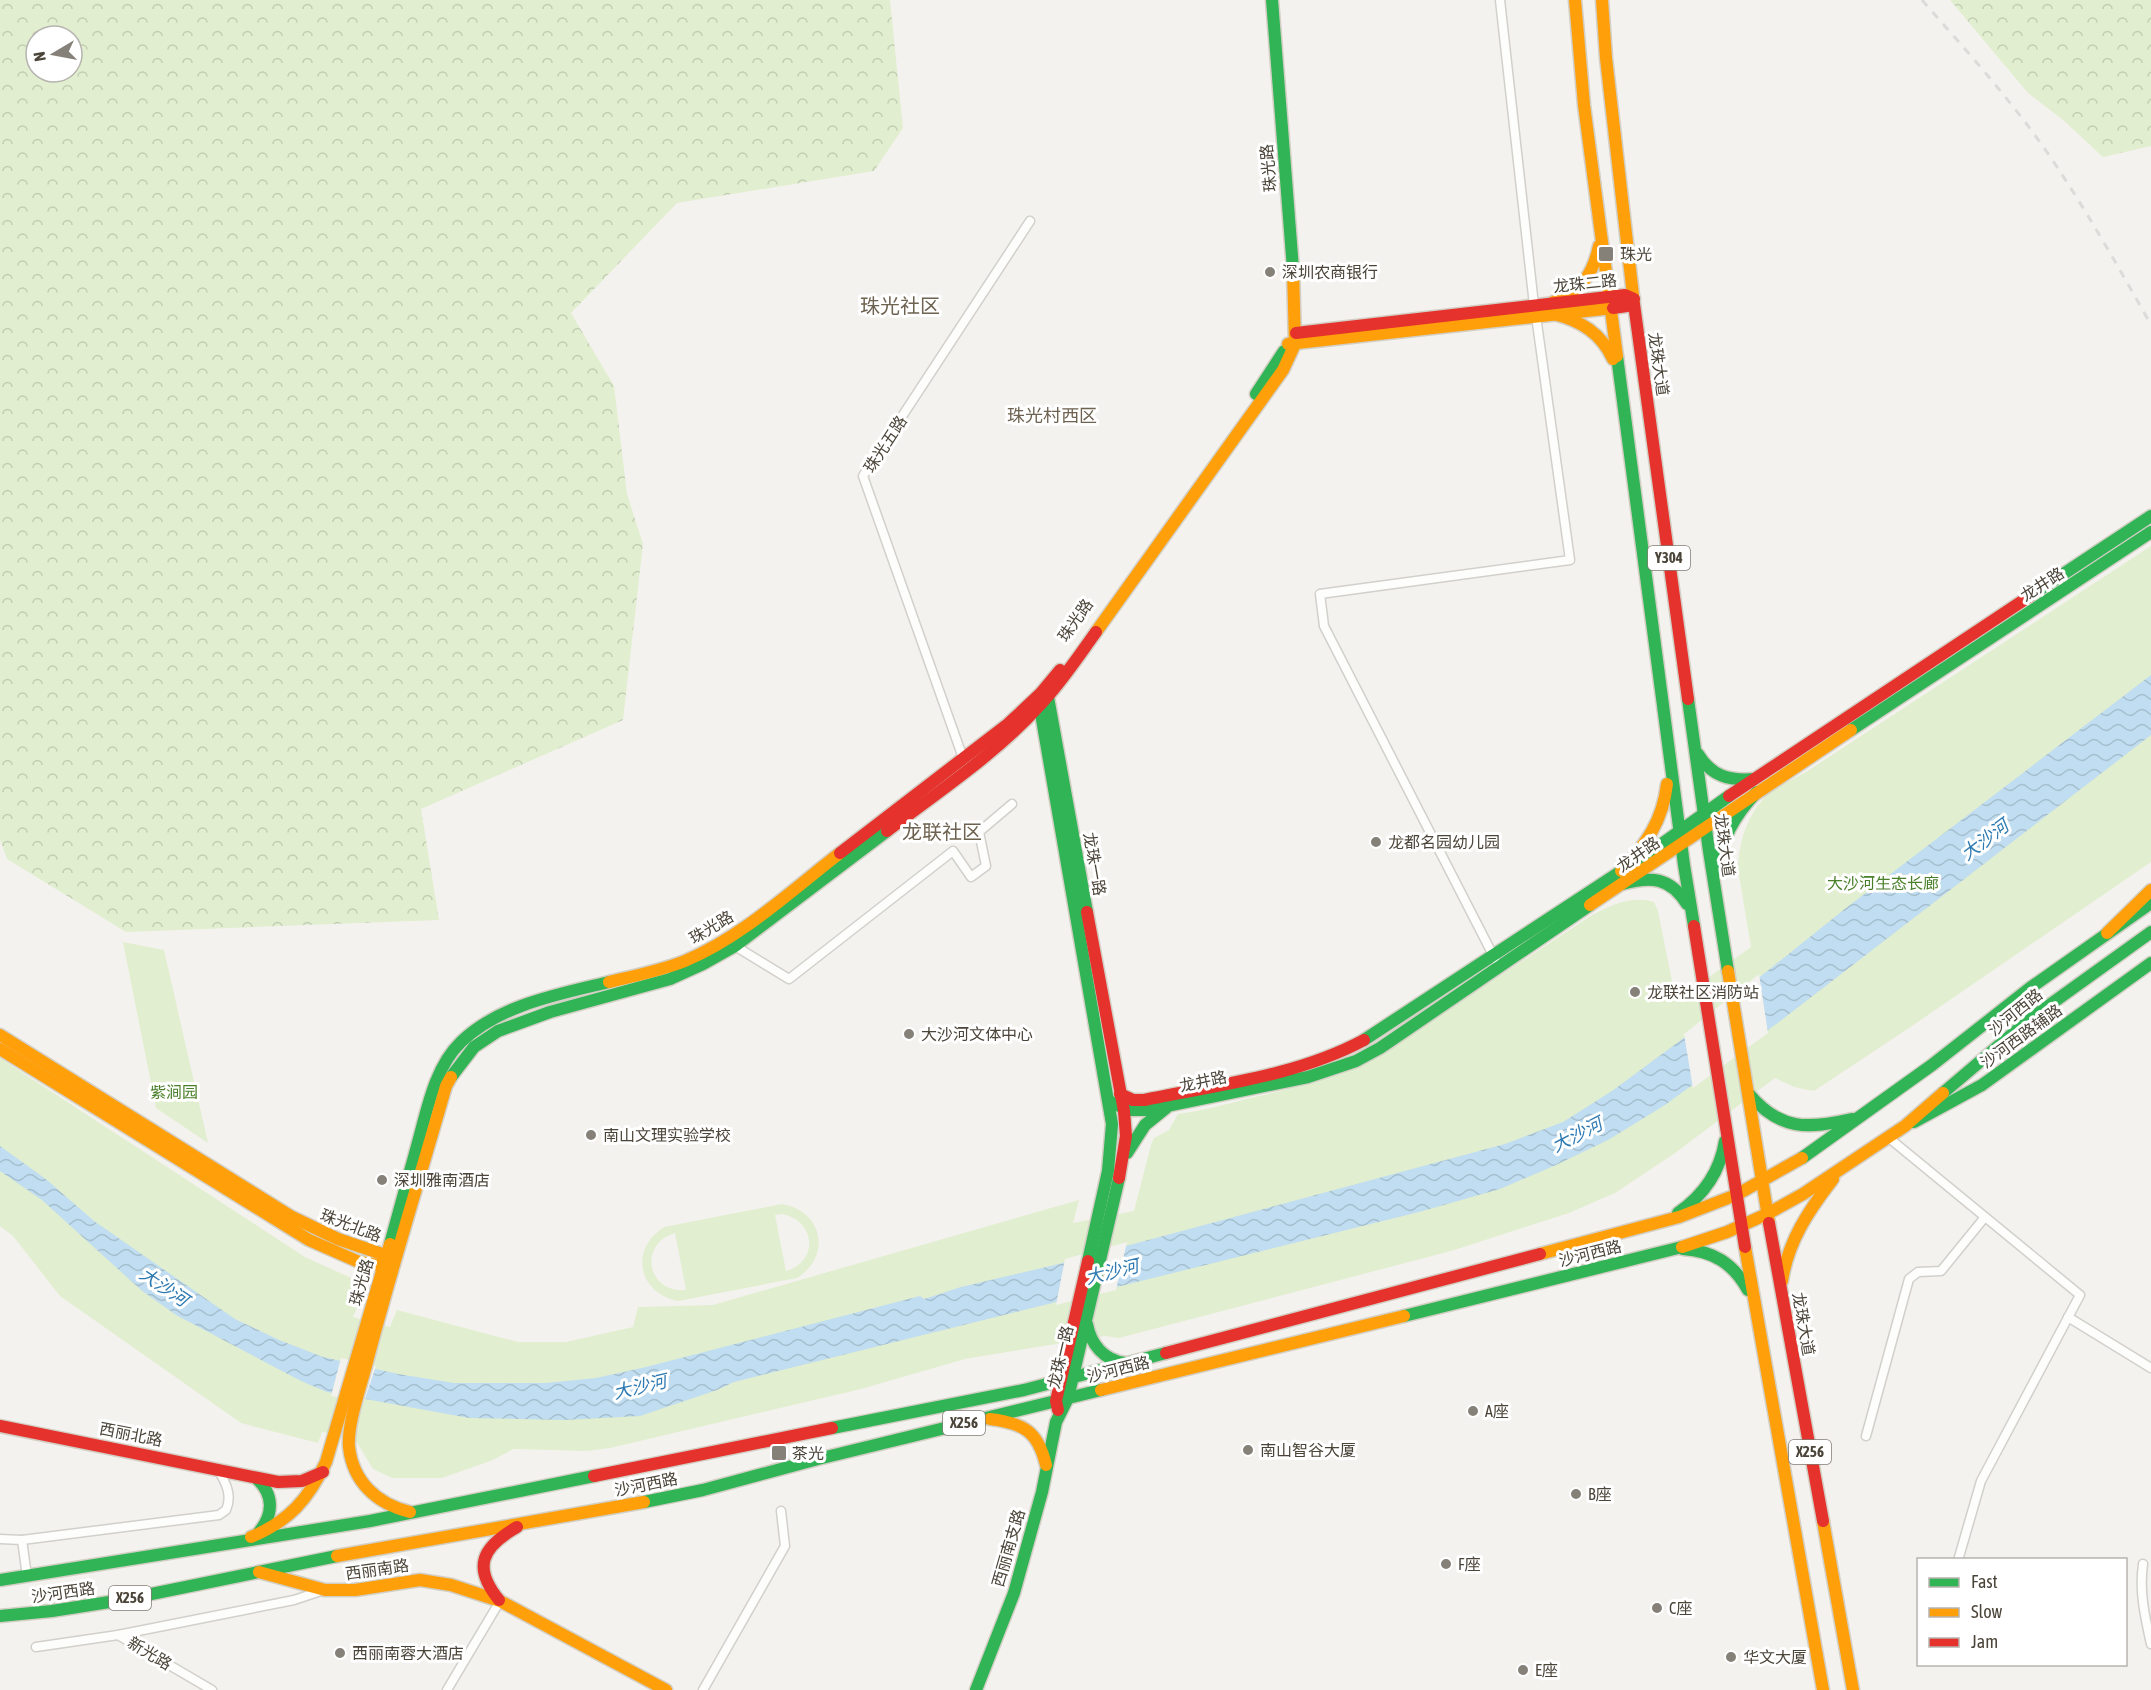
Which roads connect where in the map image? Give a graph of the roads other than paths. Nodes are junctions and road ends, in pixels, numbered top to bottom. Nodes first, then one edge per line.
1 (1272, 0) edge
2 (1500, 0) edge
3 (1575, 0) edge
4 (1602, 0) edge
5 (1030, 221) dead end
6 (1600, 236) junction
7 (1634, 299) junction
8 (1609, 302) junction
9 (1553, 309) junction
10 (1535, 311) junction
11 (1293, 340) junction
12 (1619, 374) junction
13 (2151, 516) edge
14 (2151, 532) edge
15 (1044, 696) junction
16 (1039, 708) junction
17 (1694, 743) junction
18 (1668, 746) junction
19 (963, 758) junction
20 (1754, 779) junction
21 (1757, 792) junction
22 (1012, 804) dead end
23 (1705, 822) junction
24 (1680, 838) junction
25 (1622, 871) junction
26 (1714, 883) junction
27 (1622, 884) junction
28 (2151, 890) edge
29 (2151, 903) edge
30 (1692, 914) junction
31 (2151, 932) edge
32 (2107, 933) junction
33 (735, 946) junction
34 (1496, 961) junction
35 (2151, 963) edge
36 (0, 1035) edge
37 (0, 1050) edge
38 (1748, 1092) junction
39 (1120, 1094) junction
40 (1109, 1101) junction
41 (1173, 1104) junction
42 (1123, 1109) junction
43 (1865, 1113) junction
44 (1905, 1126) junction
45 (1726, 1130) junction
46 (1888, 1138) junction
47 (1123, 1162) junction
48 (1847, 1165) junction
49 (1762, 1182) junction
50 (1736, 1195) junction
51 (1767, 1214) junction
52 (1985, 1217) junction
53 (1663, 1221) junction
54 (1742, 1226) junction
55 (1666, 1252) junction
56 (387, 1263) junction
57 (1781, 1292) junction
58 (1756, 1313) junction
59 (1087, 1317) junction
60 (2068, 1317) junction
61 (371, 1328) junction
62 (1125, 1363) junction
63 (2151, 1368) edge
64 (1073, 1376) junction
65 (1060, 1379) junction
66 (1061, 1403) junction
67 (983, 1418) junction
68 (0, 1426) edge
69 (1866, 1436) dead end
70 (216, 1468) junction
71 (1046, 1468) junction
72 (323, 1472) junction
73 (256, 1477) junction
74 (781, 1511) dead end
75 (414, 1512) junction
76 (531, 1521) junction
77 (255, 1536) junction
78 (0, 1539) edge
79 (22, 1539) junction
80 (236, 1542) junction
81 (1959, 1557) dead end
82 (2143, 1564) dead end
83 (258, 1571) junction
84 (27, 1576) junction
85 (0, 1580) edge
86 (325, 1590) junction
87 (500, 1601) junction
88 (0, 1616) edge
89 (118, 1635) junction
90 (2151, 1644) edge
91 (36, 1647) dead end
92 (212, 1690) edge
93 (447, 1690) edge
94 (666, 1690) edge
95 (703, 1690) edge
96 (976, 1690) edge
97 (1823, 1690) edge
98 (1852, 1690) edge

1 - 11 main road, 珠光路
2 - 10 street
3 - 6 main road
4 - 7 main road, 龙珠大道 / Y304
5 - 19 street, 珠光五路
6 - 8 main road
6 - 9 main road
7 - 8 main road, 龙珠二路
7 - 17 main road, 龙珠大道 / Y304
8 - 9 main road, 龙珠二路
8 - 12 main road
9 - 10 main road, 龙珠二路
9 - 12 main road
10 - 11 main road, 龙珠二路
10 - 34 street
11 - 15 main road, 珠光路
12 - 18 main road
13 - 20 main road, 龙井路
14 - 21 main road, 龙井路
15 - 16 main road, 珠光路
15 - 19 main road, 珠光路
15 - 39 main road, 龙珠一路
16 - 33 main road, 珠光路
16 - 40 main road, 龙珠一路
17 - 20 main road
17 - 23 main road, 龙珠大道 / Y304
18 - 24 main road
18 - 25 main road
19 - 56 main road, 珠光路
20 - 23 main road, 龙井路
21 - 23 main road, 龙井路
21 - 26 main road
22 - 33 street
23 - 24 main road, 龙井路
23 - 26 main road, 龙珠大道 / Y304
24 - 25 main road, 龙井路
24 - 27 main road, 龙井路
24 - 30 main road
25 - 34 main road, 龙井路
26 - 38 main road, 龙珠大道 / Y304
27 - 30 main road
27 - 34 main road, 龙井路
28 - 32 main road
29 - 32 main road, 沙河西路
30 - 45 main road
31 - 44 main road, 沙河西路
32 - 43 main road, 沙河西路
33 - 56 main road, 珠光路
34 - 39 main road, 龙井路
34 - 41 main road, 龙井路
35 - 44 main road, 沙河西路辅路
36 - 56 main road, 珠光北路
37 - 56 main road, 珠光北路
38 - 43 main road
38 - 49 main road, 龙珠大道
39 - 42 main road, 龙珠一路
40 - 42 main road
40 - 65 main road, 龙珠一路
41 - 42 main road, 龙井路
41 - 47 main road
42 - 47 main road, 龙珠一路
43 - 49 main road, 沙河西路
44 - 46 main road, 沙河西路
45 - 50 main road
45 - 53 main road
46 - 48 main road, 沙河西路
46 - 52 street
47 - 59 main road, 龙珠一路
48 - 51 main road, 沙河西路
48 - 57 main road
49 - 50 main road, 沙河西路 / X256
49 - 51 main road, 龙珠大道 / X256
50 - 53 main road, 沙河西路 / X256
50 - 54 main road, X256
51 - 54 main road, 沙河西路
51 - 57 main road, 龙珠大道 / X256
52 - 60 street
52 - 69 street
53 - 62 main road, 沙河西路 / X256
54 - 55 main road, 沙河西路
54 - 58 main road, X256
55 - 58 main road, X256
55 - 66 main road, 沙河西路 / X256
56 - 61 main road, 珠光路
57 - 98 main road, 龙珠大道 / X256
58 - 97 main road, X256
59 - 62 main road
59 - 64 main road, 龙珠一路
60 - 63 street
60 - 81 street
61 - 72 main road, 珠光路
61 - 75 main road, 珠光路
62 - 64 main road, 沙河西路 / X256
64 - 65 main road, 沙河西路 / X256
64 - 66 main road, 龙珠一路
65 - 66 main road, 龙珠一路
65 - 75 main road, 沙河西路 / X256
66 - 67 main road, 沙河西路 / X256
66 - 71 main road, 西丽南支路
67 - 71 main road
67 - 76 main road, 沙河西路 / X256
68 - 70 main road, 西丽北路
70 - 73 main road, 西丽北路
70 - 79 street
71 - 96 main road, 西丽南支路
72 - 73 main road, 西丽北路
72 - 77 main road, 珠光路
73 - 77 main road
74 - 95 street
75 - 80 main road, 沙河西路 / X256
76 - 83 main road, 沙河西路 / X256
76 - 87 main road
77 - 80 main road, 珠光路
78 - 79 street
79 - 84 street
80 - 84 main road, 沙河西路 / X256
82 - 90 street
83 - 86 main road, 西丽南路
83 - 88 main road, 沙河西路 / X256
84 - 85 main road, 沙河西路 / X256
86 - 87 main road, 西丽南路
86 - 89 street
87 - 93 street
87 - 94 main road, 西丽南路
89 - 91 street
89 - 92 street, 新光路

